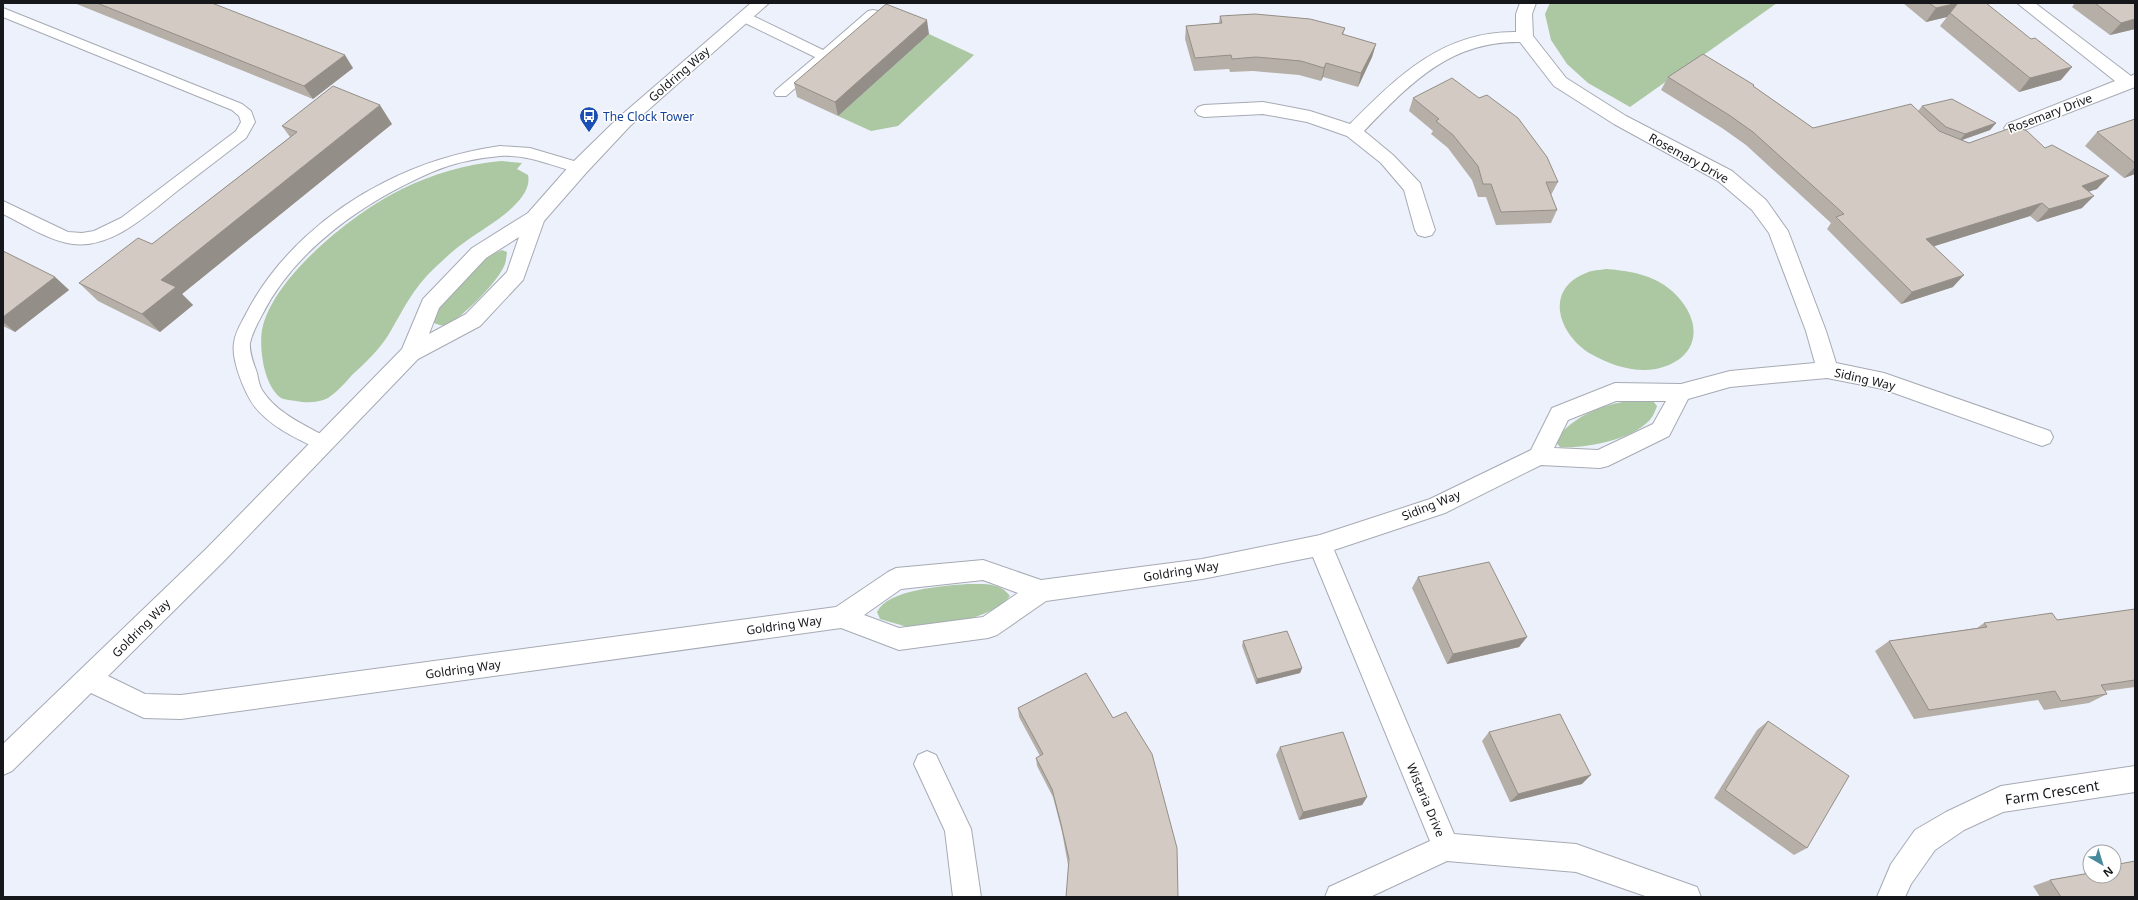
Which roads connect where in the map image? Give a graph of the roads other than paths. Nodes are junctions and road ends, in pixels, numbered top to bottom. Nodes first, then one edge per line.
1 (761, 3) edge
2 (1528, 3) edge
3 (2025, 3) edge
4 (3, 12) edge
5 (873, 14) edge
6 (744, 18) junction
7 (1525, 36) junction
8 (825, 56) junction
9 (2132, 82) edge
10 (781, 93) dead end
11 (1204, 111) dead end
12 (2006, 131) edge
13 (1353, 132) junction
14 (579, 168) junction
15 (3, 207) edge
16 (535, 218) junction
17 (1425, 230) dead end
18 (411, 353) junction
19 (1827, 370) junction
20 (1681, 393) junction
21 (2042, 438) dead end
22 (324, 444) junction
23 (1539, 456) junction
24 (1320, 545) junction
25 (1041, 591) junction
26 (841, 617) junction
27 (89, 680) junction
28 (3, 762) edge
29 (927, 764) dead end
30 (2135, 779) edge
31 (1446, 847) junction
32 (967, 897) edge
33 (1339, 897) edge
34 (1687, 897) edge
35 (1891, 897) edge

1 - 6 street, Goldring Way
2 - 7 street
3 - 9 street, Rosemary Drive
4 - 15 lane
5 - 8 lane
6 - 8 lane
6 - 14 street, Goldring Way
7 - 13 street
7 - 19 street, Rosemary Drive
8 - 10 lane
9 - 12 street, Rosemary Drive
11 - 13 street
13 - 17 street
14 - 16 street, Goldring Way
14 - 22 lane
16 - 18 street, Goldring Way
16 - 18 street, Goldring Way
18 - 22 street, Goldring Way
19 - 20 street, Siding Way
19 - 21 street, Siding Way
20 - 23 street, Siding Way
20 - 23 street, Siding Way
22 - 27 street, Goldring Way
23 - 24 street, Siding Way
24 - 25 street, Goldring Way
24 - 31 street, Wistaria Drive
25 - 26 street, Goldring Way
25 - 26 street, Goldring Way
26 - 27 street, Goldring Way
27 - 28 street, Goldring Way
29 - 32 street
30 - 35 street, Farm Crescent
31 - 33 street
31 - 34 street, Wistaria Drive

